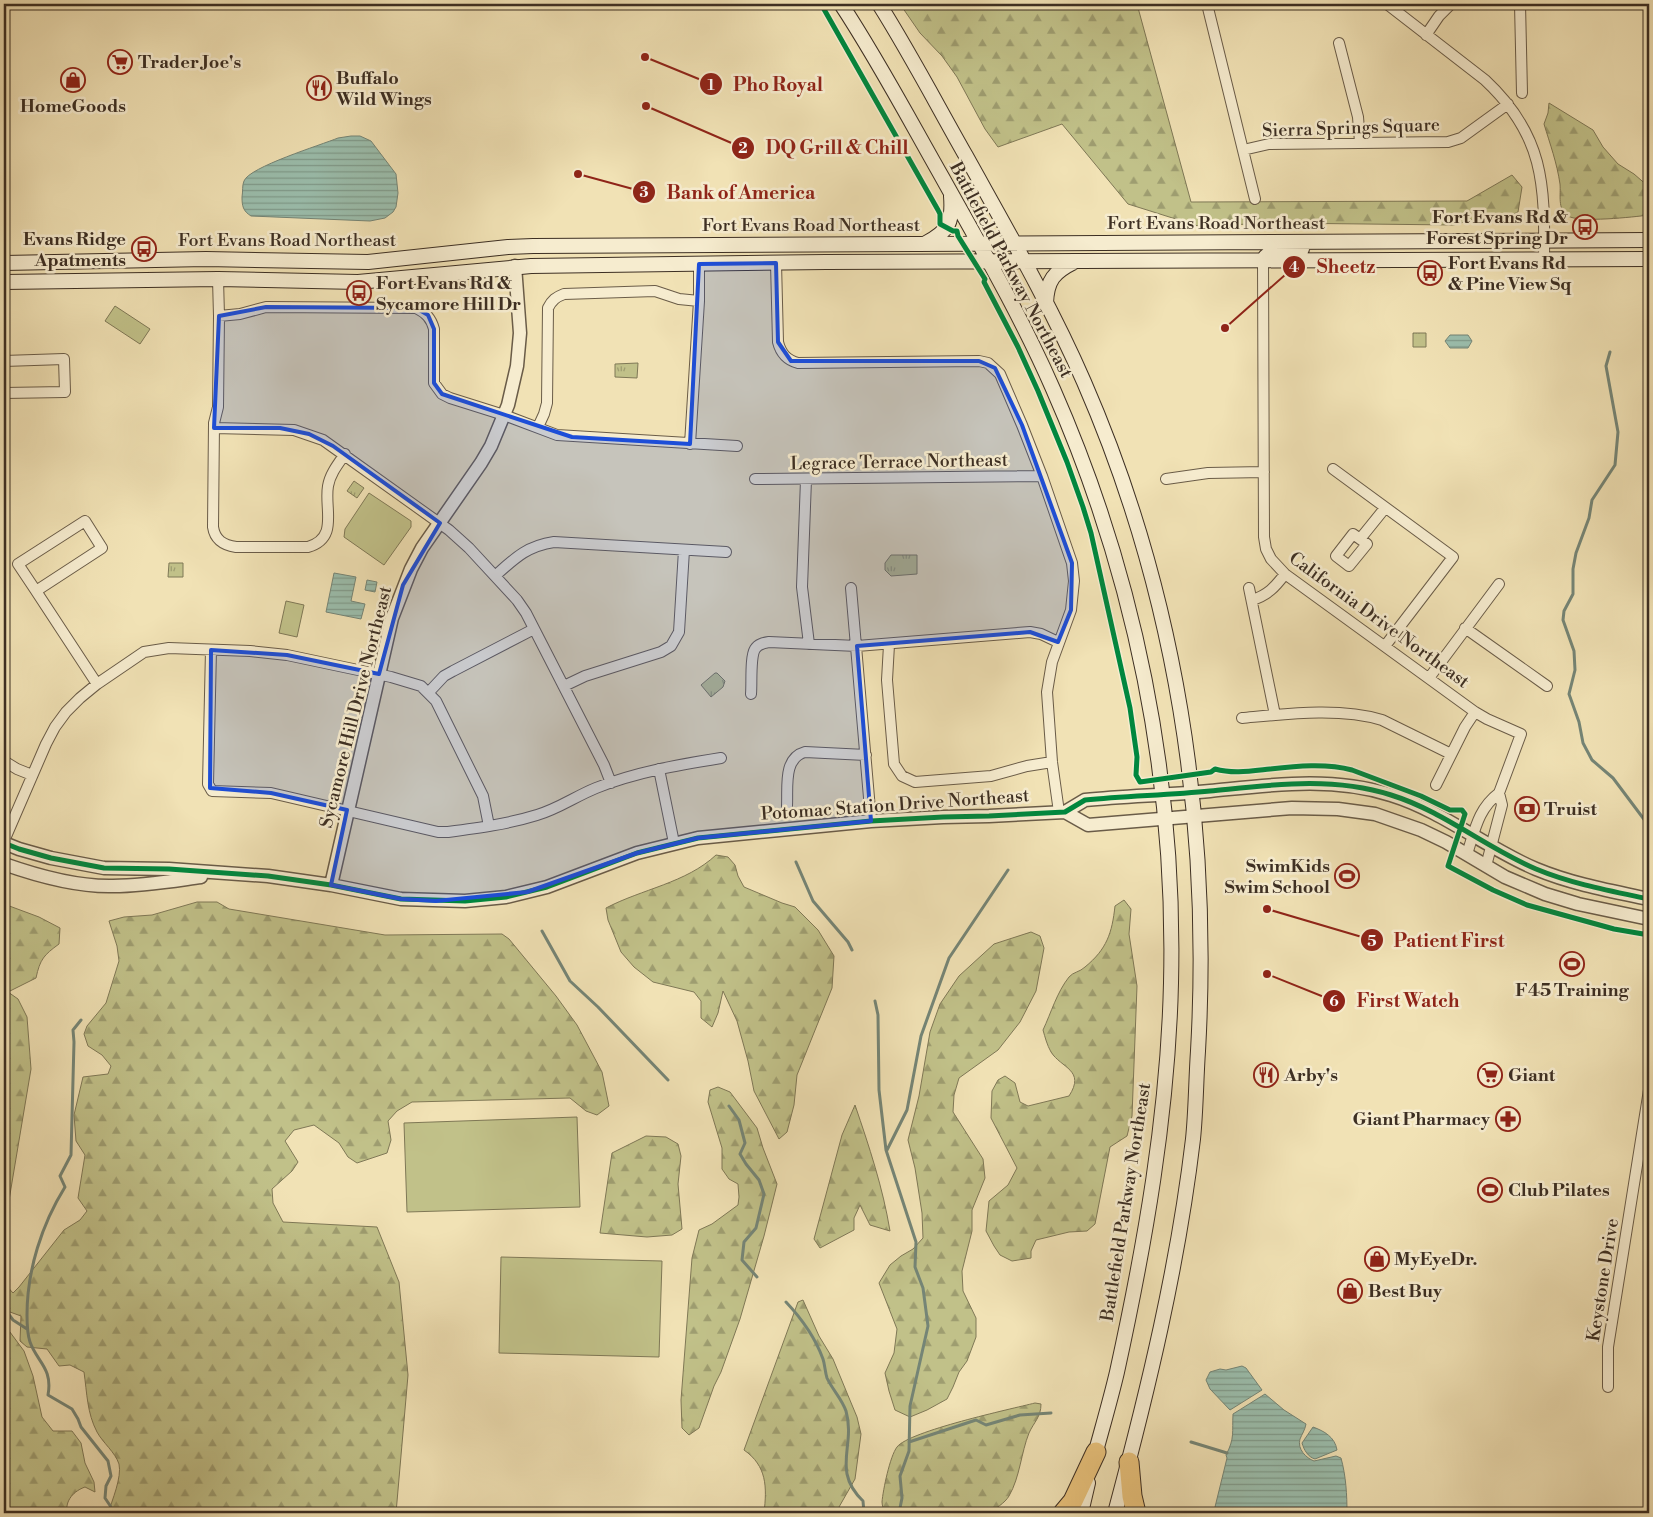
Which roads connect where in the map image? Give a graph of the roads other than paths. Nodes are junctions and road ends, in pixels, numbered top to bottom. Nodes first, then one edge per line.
1 (841, 4) edge
2 (879, 4) edge
3 (1218, 4) edge
4 (1387, 4) edge
5 (1452, 4) edge
6 (1520, 4) edge
7 (1207, 5) edge
8 (1426, 35) junction
9 (1340, 43) dead end
10 (1522, 93) dead end
11 (1508, 104) junction
12 (1360, 142) junction
13 (1243, 150) junction
14 (951, 193) junction
15 (1255, 199) dead end
16 (1544, 240) junction
17 (1649, 240) edge
18 (1365, 241) junction
19 (926, 243) junction
20 (980, 244) junction
21 (1014, 244) junction
22 (1649, 259) edge
23 (1544, 260) junction
24 (1263, 261) junction
25 (990, 262) junction
26 (1024, 262) junction
27 (1074, 262) junction
28 (4, 263) edge
29 (776, 263) junction
30 (699, 264) junction
31 (514, 266) junction
32 (218, 279) junction
33 (4, 282) edge
34 (698, 301) junction
35 (1046, 303) junction
36 (219, 316) junction
37 (4, 361) edge
38 (4, 393) edge
39 (504, 415) junction
40 (538, 427) junction
41 (214, 428) junction
42 (690, 444) junction
43 (737, 446) dead end
44 (344, 454) junction
45 (1333, 470) dead end
46 (1264, 472) junction
47 (1042, 476) junction
48 (756, 479) dead end
49 (1166, 479) dead end
50 (806, 480) junction
51 (1385, 508) junction
52 (440, 523) junction
53 (1360, 539) dead end
54 (684, 550) junction
55 (726, 552) dead end
56 (1285, 574) junction
57 (495, 576) junction
58 (1498, 584) dead end
59 (851, 588) dead end
60 (1249, 588) dead end
61 (36, 591) junction
62 (1252, 600) junction
63 (1465, 628) junction
64 (534, 629) junction
65 (1058, 642) junction
66 (809, 644) junction
67 (889, 645) junction
68 (857, 646) junction
69 (1385, 646) junction
70 (211, 650) junction
71 (379, 674) junction
72 (1429, 678) junction
73 (97, 684) junction
74 (564, 686) junction
75 (1547, 686) dead end
76 (429, 692) junction
77 (751, 694) dead end
78 (1475, 712) junction
79 (1275, 715) junction
80 (1242, 718) dead end
81 (1451, 754) junction
82 (866, 756) junction
83 (721, 758) dead end
84 (4, 761) edge
85 (1052, 762) junction
86 (659, 769) junction
87 (32, 775) junction
88 (610, 783) junction
89 (1436, 785) dead end
90 (1192, 792) junction
91 (1499, 793) junction
92 (1163, 794) junction
93 (788, 806) dead end
94 (347, 810) junction
95 (1062, 812) junction
96 (1194, 817) junction
97 (1166, 819) junction
98 (871, 821) junction
99 (489, 826) junction
100 (1473, 835) junction
101 (4, 842) edge
102 (674, 843) junction
103 (1492, 846) junction
104 (1467, 854) junction
105 (4, 864) edge
106 (1486, 866) junction
107 (229, 874) junction
108 (331, 885) junction
109 (1649, 899) edge
110 (1649, 919) edge
111 (1649, 1090) edge
112 (1608, 1387) dead end
113 (1096, 1452) junction
114 (1129, 1462) junction
115 (1064, 1513) edge
116 (1081, 1513) edge
117 (1116, 1513) edge
118 (1136, 1513) edge

1 - 14 main road, Battlefield Parkway Northeast
2 - 21 main road, Battlefield Parkway Northeast
3 - 7 street
4 - 8 street
5 - 8 street
6 - 10 street
7 - 13 street, Sierra Springs Square
8 - 11 street
9 - 12 street
11 - 12 street, Sierra Springs Square
11 - 16 street
12 - 13 street, Sierra Springs Square
13 - 15 street, Sierra Springs Square
14 - 19 main road
14 - 20 main road, Battlefield Parkway Northeast
16 - 17 main road, Fort Evans Road Northeast
16 - 18 main road, Fort Evans Road Northeast
16 - 23 street
18 - 21 main road, Fort Evans Road Northeast
18 - 24 main road
19 - 20 main road, Fort Evans Road Northeast
19 - 28 main road, Fort Evans Road Northeast
20 - 21 main road, Fort Evans Road Northeast
20 - 25 main road, Battlefield Parkway Northeast
21 - 26 main road, Battlefield Parkway Northeast
22 - 23 main road
23 - 24 main road
24 - 27 main road
24 - 46 street, California Drive Northeast
25 - 26 main road
25 - 29 main road
25 - 92 main road, Battlefield Parkway Northeast
26 - 27 main road
26 - 35 main road, Battlefield Parkway Northeast
27 - 35 main road
29 - 30 main road
29 - 47 street
30 - 31 main road
30 - 34 street
31 - 32 main road
31 - 39 street, Sycamore Hill Drive Northeast
32 - 33 main road
32 - 36 street
34 - 40 street
34 - 42 street
35 - 90 main road, Battlefield Parkway Northeast
36 - 39 street
36 - 41 street
37 - 38 street
39 - 40 street
39 - 52 street, Sycamore Hill Drive Northeast
40 - 42 street
41 - 44 street
41 - 44 street
42 - 43 street
44 - 52 street
45 - 51 street
46 - 49 street
46 - 56 street, California Drive Northeast
47 - 50 street, Legrace Terrace Northeast
47 - 65 street
48 - 50 street, Legrace Terrace Northeast
50 - 66 street
51 - 53 street
51 - 69 street
52 - 57 street
52 - 71 street, Sycamore Hill Drive Northeast
54 - 55 street
54 - 57 street
54 - 74 street
56 - 62 street
56 - 69 street, California Drive Northeast
57 - 64 street
58 - 63 street
59 - 68 street
60 - 62 street
61 - 61 street
61 - 73 street
62 - 79 street
63 - 72 street
63 - 75 street
64 - 74 street
64 - 76 street
65 - 67 street
65 - 85 street
66 - 68 street
66 - 77 street
67 - 68 street
67 - 85 street
68 - 82 street
69 - 72 street, California Drive Northeast
70 - 71 street
70 - 73 street
70 - 94 street
71 - 76 street
71 - 94 street, Sycamore Hill Drive Northeast
72 - 78 street, California Drive Northeast
73 - 87 street
74 - 88 street
76 - 99 street
78 - 81 street
78 - 91 street, California Drive Northeast
79 - 80 street
79 - 81 street
81 - 89 street
82 - 93 street
82 - 98 street
83 - 86 street
84 - 87 street
85 - 95 street
86 - 88 street
86 - 102 street
87 - 101 street
88 - 99 street
90 - 92 street, Potomac Station Drive Northeast
90 - 96 main road, Battlefield Parkway Northeast
90 - 100 street, Potomac Station Drive Northeast
91 - 100 street
91 - 103 street
92 - 95 street, Potomac Station Drive Northeast
92 - 97 main road, Battlefield Parkway Northeast
94 - 99 street
94 - 108 street, Sycamore Hill Drive Northeast
95 - 97 street
95 - 98 street, Potomac Station Drive Northeast
96 - 97 street
96 - 104 street
96 - 114 main road, Battlefield Parkway Northeast
97 - 113 main road, Battlefield Parkway Northeast
98 - 102 street, Potomac Station Drive Northeast
100 - 103 street, Potomac Station Drive Northeast
100 - 104 street
101 - 107 street, Potomac Station Drive Northeast
102 - 108 street, Potomac Station Drive Northeast
103 - 106 street
103 - 109 street, Potomac Station Drive Northeast
104 - 106 street
105 - 107 street, Potomac Station Drive Northeast
106 - 110 street
107 - 108 street, Potomac Station Drive Northeast
111 - 112 street, Keystone Drive
113 - 115 highway
113 - 116 main road, Battlefield Parkway Northeast
114 - 117 main road
114 - 118 highway

